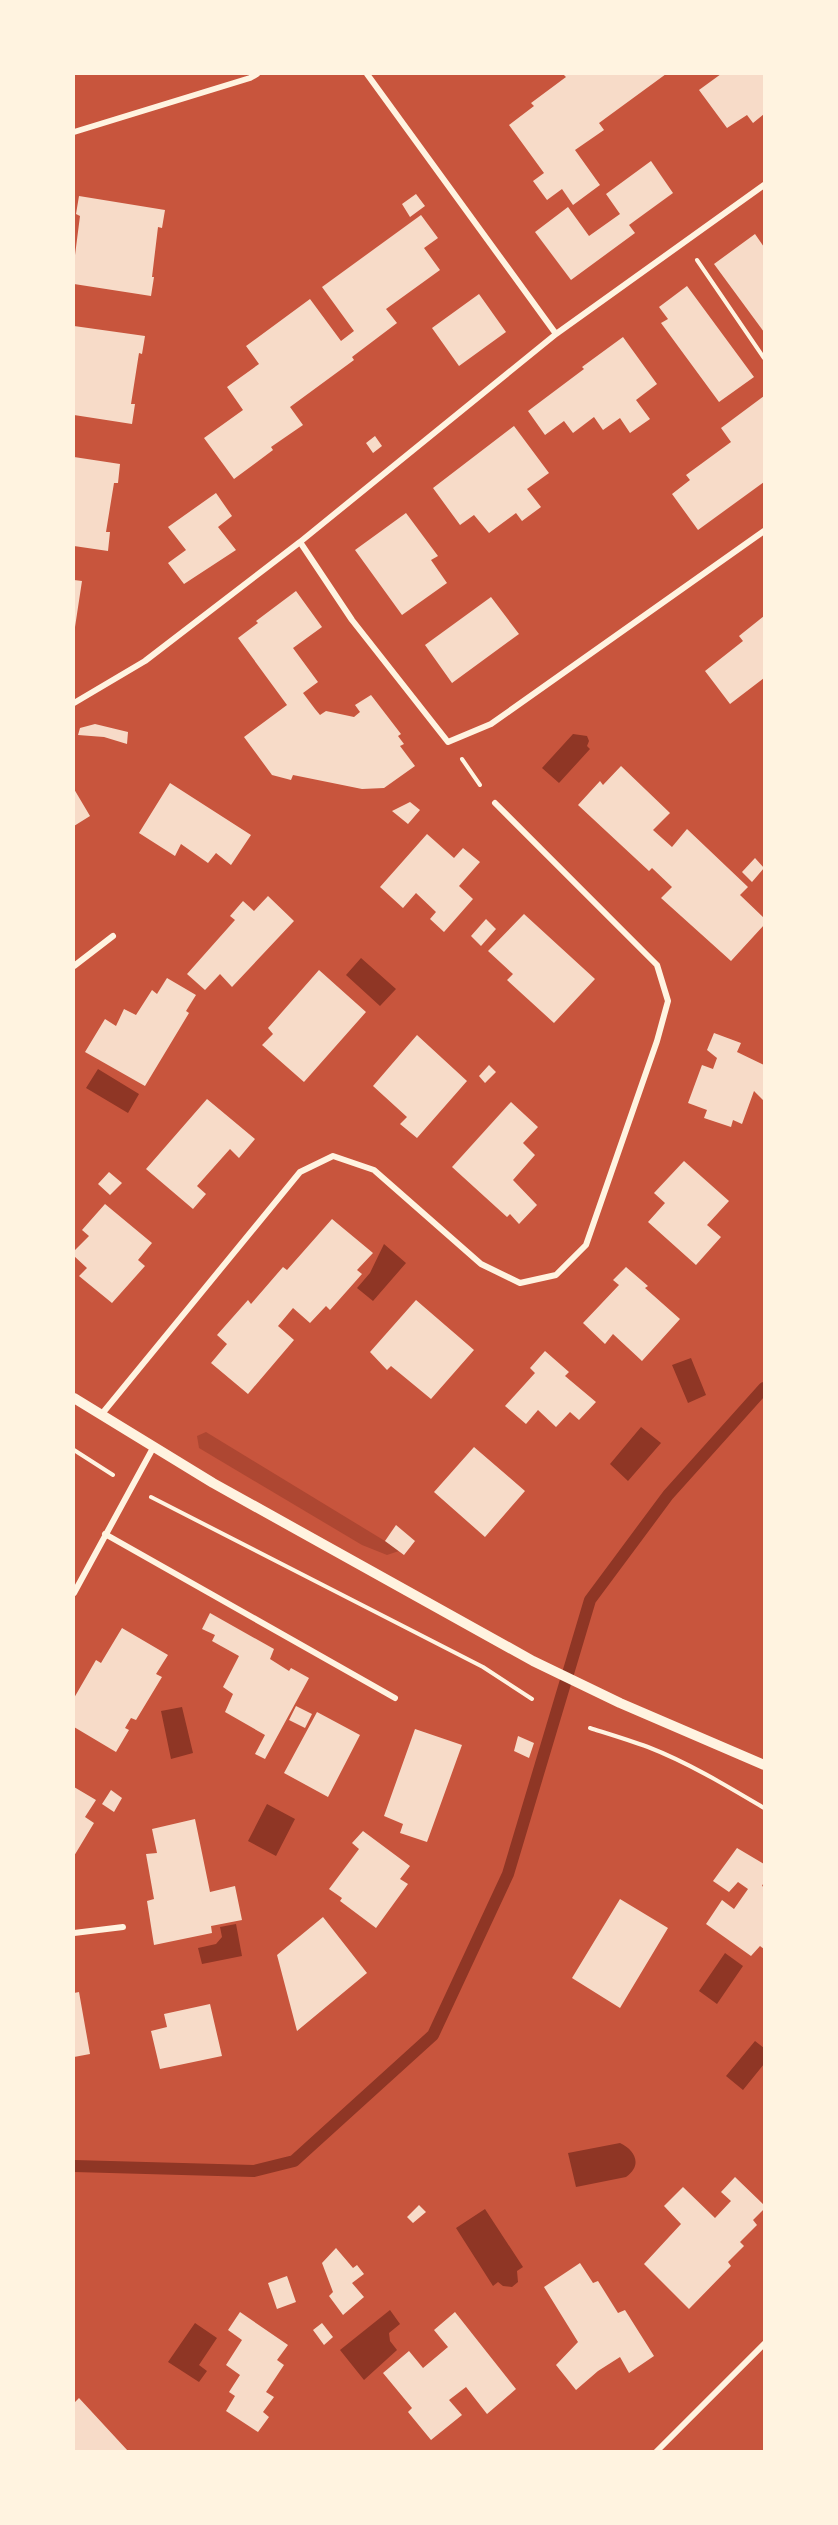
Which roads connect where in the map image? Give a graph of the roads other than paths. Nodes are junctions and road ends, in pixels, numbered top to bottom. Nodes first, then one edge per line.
1 (257, 74) edge
2 (367, 74) edge
3 (74, 132) edge
4 (765, 185) edge
5 (556, 334) junction
6 (765, 531) edge
7 (300, 542) junction
8 (74, 703) edge
9 (495, 803) dead end
10 (113, 936) dead end
11 (74, 966) edge
12 (74, 1398) edge
13 (101, 1415) junction
14 (153, 1448) junction
15 (105, 1534) junction
16 (74, 1593) edge
17 (395, 1698) dead end
18 (765, 1765) edge
19 (123, 1927) dead end
20 (74, 1933) edge
21 (765, 2344) edge
22 (656, 2451) edge

1 - 3 street
2 - 5 street
4 - 5 street
5 - 7 street
6 - 7 street
7 - 8 street
9 - 13 street
10 - 11 street
12 - 13 street
13 - 14 street
14 - 15 street
14 - 18 street
15 - 16 street
15 - 17 street
19 - 20 street
21 - 22 street

